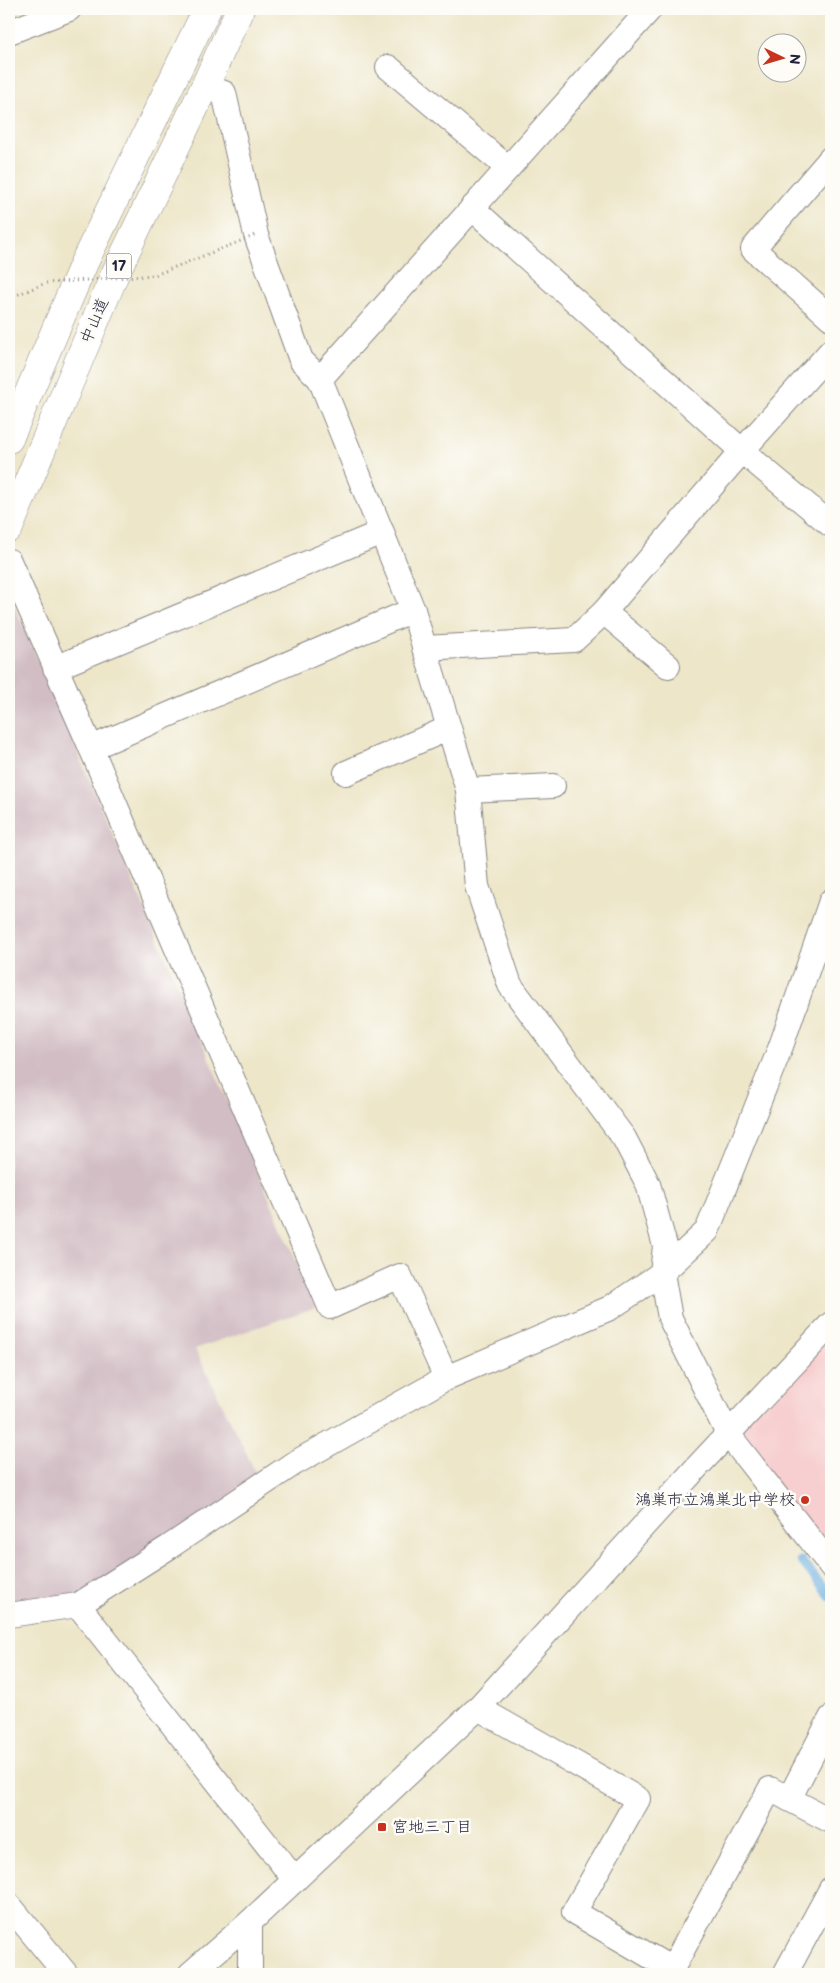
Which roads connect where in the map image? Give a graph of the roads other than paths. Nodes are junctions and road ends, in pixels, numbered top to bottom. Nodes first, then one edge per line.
1 (69, 9) edge
2 (207, 9) edge
3 (240, 9) edge
4 (650, 9) edge
5 (9, 32) edge
6 (388, 67) dead end
7 (205, 86) junction
8 (831, 158) edge
9 (508, 168) junction
10 (472, 208) junction
11 (831, 318) edge
12 (831, 351) edge
13 (320, 378) junction
14 (9, 438) edge
15 (742, 451) junction
16 (831, 525) edge
17 (9, 528) edge
18 (382, 532) junction
19 (9, 561) edge
20 (412, 610) junction
21 (604, 612) junction
22 (424, 648) junction
23 (668, 666) dead end
24 (55, 668) junction
25 (449, 728) junction
26 (91, 748) junction
27 (346, 773) dead end
28 (553, 786) dead end
29 (468, 790) junction
30 (831, 901) edge
31 (662, 1273) junction
32 (831, 1324) edge
33 (446, 1378) junction
34 (728, 1434) junction
35 (831, 1566) edge
36 (78, 1605) junction
37 (9, 1615) edge
38 (478, 1708) junction
39 (831, 1718) edge
40 (789, 1799) junction
41 (831, 1821) edge
42 (294, 1880) junction
43 (831, 1889) edge
44 (9, 1905) edge
45 (250, 1922) junction
46 (66, 1974) edge
47 (190, 1974) edge
48 (250, 1974) edge
49 (785, 1974) edge

1 - 5 street
2 - 14 highway, 中山道 / 17
3 - 7 highway, 中山道 / 17
4 - 9 street
6 - 9 street
7 - 13 street
7 - 17 highway, 中山道 / 17
8 - 11 street
9 - 10 street
10 - 13 street
10 - 15 street
12 - 15 street
13 - 18 street
15 - 16 street
15 - 21 street
18 - 20 street
18 - 24 street
19 - 24 street
20 - 22 street
20 - 26 street
21 - 22 street
21 - 23 street
22 - 25 street
24 - 26 street
25 - 27 street
25 - 29 street
26 - 33 street
28 - 29 street
29 - 31 street
30 - 31 street
31 - 33 street
31 - 34 street
32 - 34 street
33 - 36 street
34 - 35 street
34 - 38 street
36 - 37 street
36 - 42 street
38 - 40 street
38 - 42 street
39 - 40 street
40 - 41 street
42 - 45 street
43 - 49 street
44 - 46 street
45 - 47 street
45 - 48 street

